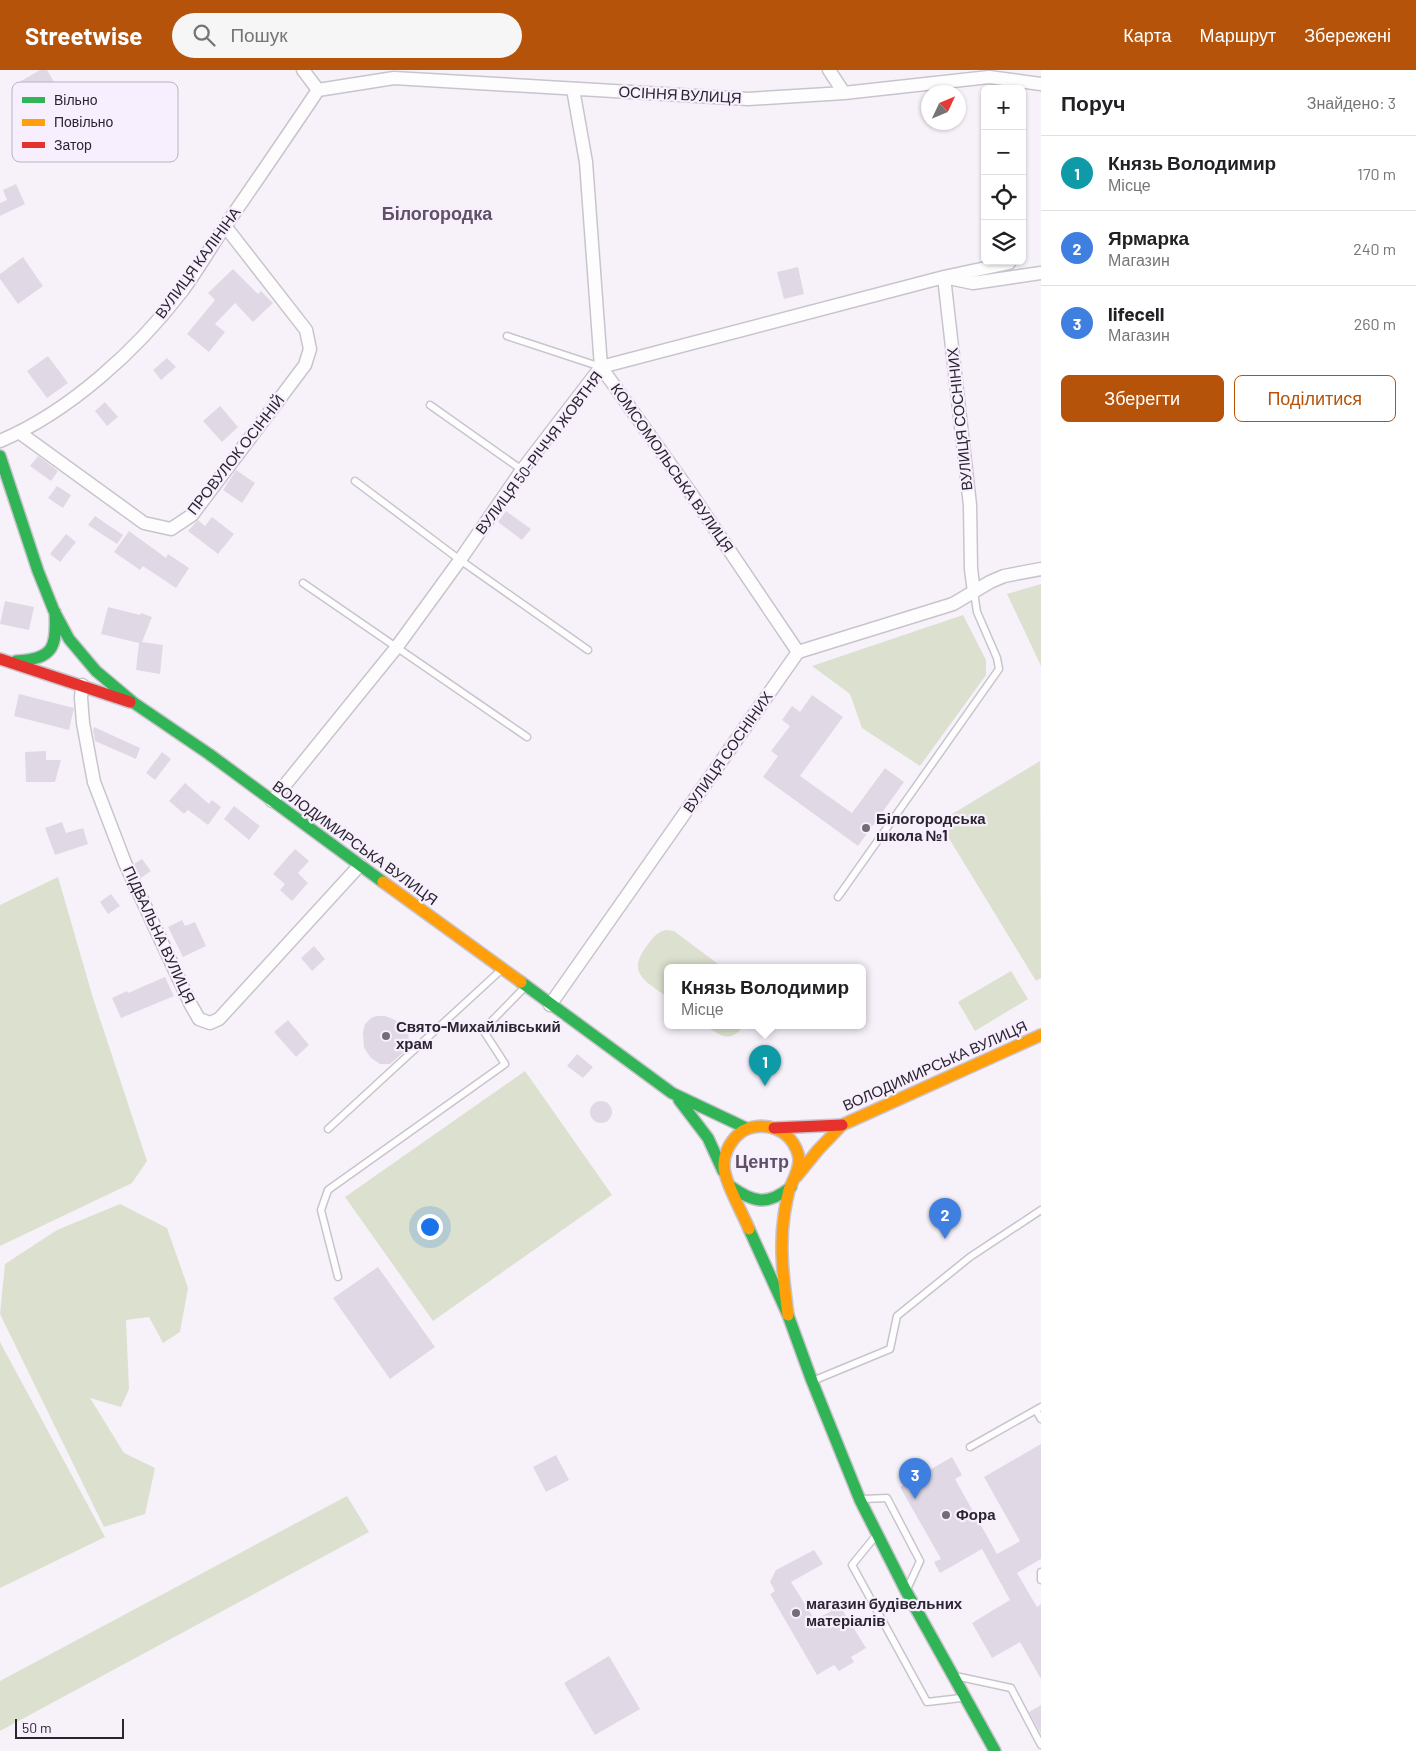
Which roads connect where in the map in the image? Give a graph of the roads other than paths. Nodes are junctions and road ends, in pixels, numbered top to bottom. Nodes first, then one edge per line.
1 (303, 70) edge
2 (829, 70) edge
3 (989, 83) edge
4 (1041, 84) edge
5 (573, 89) junction
6 (318, 90) junction
7 (844, 93) junction
8 (225, 226) junction
9 (1000, 265) edge
10 (1041, 273) edge
11 (944, 277) junction
12 (508, 336) dead end
13 (601, 367) junction
14 (430, 405) dead end
15 (20, 433) junction
16 (0, 441) edge
17 (0, 456) edge
18 (522, 470) junction
19 (355, 481) dead end
20 (460, 560) junction
21 (1041, 569) edge
22 (303, 583) dead end
23 (974, 592) junction
24 (54, 610) junction
25 (396, 648) junction
26 (588, 650) dead end
27 (798, 652) junction
28 (6, 660) edge
29 (82, 685) junction
30 (134, 703) junction
31 (527, 738) dead end
32 (272, 801) junction
33 (360, 865) junction
34 (838, 897) dead end
35 (502, 970) junction
36 (526, 986) junction
37 (550, 1004) junction
38 (1041, 1035) edge
39 (672, 1093) junction
40 (842, 1125) junction
41 (746, 1128) junction
42 (774, 1128) junction
43 (328, 1129) dead end
44 (724, 1172) junction
45 (793, 1182) junction
46 (730, 1186) junction
47 (1041, 1210) edge
48 (338, 1277) dead end
49 (788, 1315) junction
50 (812, 1381) junction
51 (1038, 1408) edge
52 (1041, 1419) edge
53 (970, 1447) dead end
54 (860, 1500) junction
55 (877, 1535) junction
56 (1041, 1572) edge
57 (1041, 1580) edge
58 (906, 1591) junction
59 (953, 1675) junction
60 (965, 1697) junction
61 (1041, 1745) edge
62 (995, 1751) edge

1 - 6 street
2 - 7 street
3 - 4 street, ОСІННЯ ВУЛИЦЯ
3 - 7 street, ОСІННЯ ВУЛИЦЯ
5 - 6 street, ОСІННЯ ВУЛИЦЯ
5 - 7 street, ОСІННЯ ВУЛИЦЯ
5 - 13 street, КОМСОМОЛЬСЬКА ВУЛИЦЯ
6 - 8 street, ВУЛИЦЯ КАЛІНІНА
8 - 15 street, ВУЛИЦЯ КАЛІНІНА
8 - 15 street, ПРОВУЛОК ОСІННІЙ
9 - 11 street
10 - 11 street, ВУЛИЦЯ 50-РІЧЧЯ ЖОВТНЯ
11 - 13 street, ВУЛИЦЯ 50-РІЧЧЯ ЖОВТНЯ
11 - 23 street, ВУЛИЦЯ СОСНІНИХ
12 - 13 lane
13 - 18 street, ВУЛИЦЯ 50-РІЧЧЯ ЖОВТНЯ
13 - 27 street, КОМСОМОЛЬСЬКА ВУЛИЦЯ
14 - 18 lane
15 - 16 street, ВУЛИЦЯ КАЛІНІНА
17 - 24 main road
18 - 20 street, ВУЛИЦЯ 50-РІЧЧЯ ЖОВТНЯ
19 - 20 lane
20 - 25 street, ВУЛИЦЯ 50-РІЧЧЯ ЖОВТНЯ
20 - 26 lane
21 - 23 street
22 - 25 lane
23 - 27 street
23 - 34 lane
24 - 28 main road
24 - 30 main road
25 - 31 lane
25 - 32 street, ВУЛИЦЯ 50-РІЧЧЯ ЖОВТНЯ
27 - 37 street, ВУЛИЦЯ СОСНІНИХ
28 - 29 main road, ВОЛОДИМИРСЬКА ВУЛИЦЯ
29 - 30 main road, ВОЛОДИМИРСЬКА ВУЛИЦЯ
29 - 33 street, ПІДВАЛЬНА ВУЛИЦЯ
30 - 32 main road, ВОЛОДИМИРСЬКА ВУЛИЦЯ
32 - 33 main road, ВОЛОДИМИРСЬКА ВУЛИЦЯ
33 - 35 main road, ВОЛОДИМИРСЬКА ВУЛИЦЯ
35 - 36 main road, ВОЛОДИМИРСЬКА ВУЛИЦЯ
35 - 43 lane
36 - 37 main road, ВОЛОДИМИРСЬКА ВУЛИЦЯ
36 - 48 lane
37 - 39 main road, ВОЛОДИМИРСЬКА ВУЛИЦЯ
38 - 40 main road, ВОЛОДИМИРСЬКА ВУЛИЦЯ
39 - 41 main road, ВОЛОДИМИРСЬКА ВУЛИЦЯ
39 - 44 main road, ВОЛОДИМИРСЬКА ВУЛИЦЯ
40 - 42 main road
40 - 45 main road
41 - 42 main road
41 - 44 main road
42 - 45 main road
44 - 46 main road
45 - 46 main road
45 - 49 main road
46 - 49 main road
47 - 50 lane
49 - 50 main road
50 - 54 main road
51 - 52 lane
51 - 53 lane
54 - 55 main road
54 - 58 lane
55 - 58 main road
55 - 60 lane
56 - 57 lane
58 - 59 main road
59 - 60 main road
59 - 61 lane
60 - 62 main road

